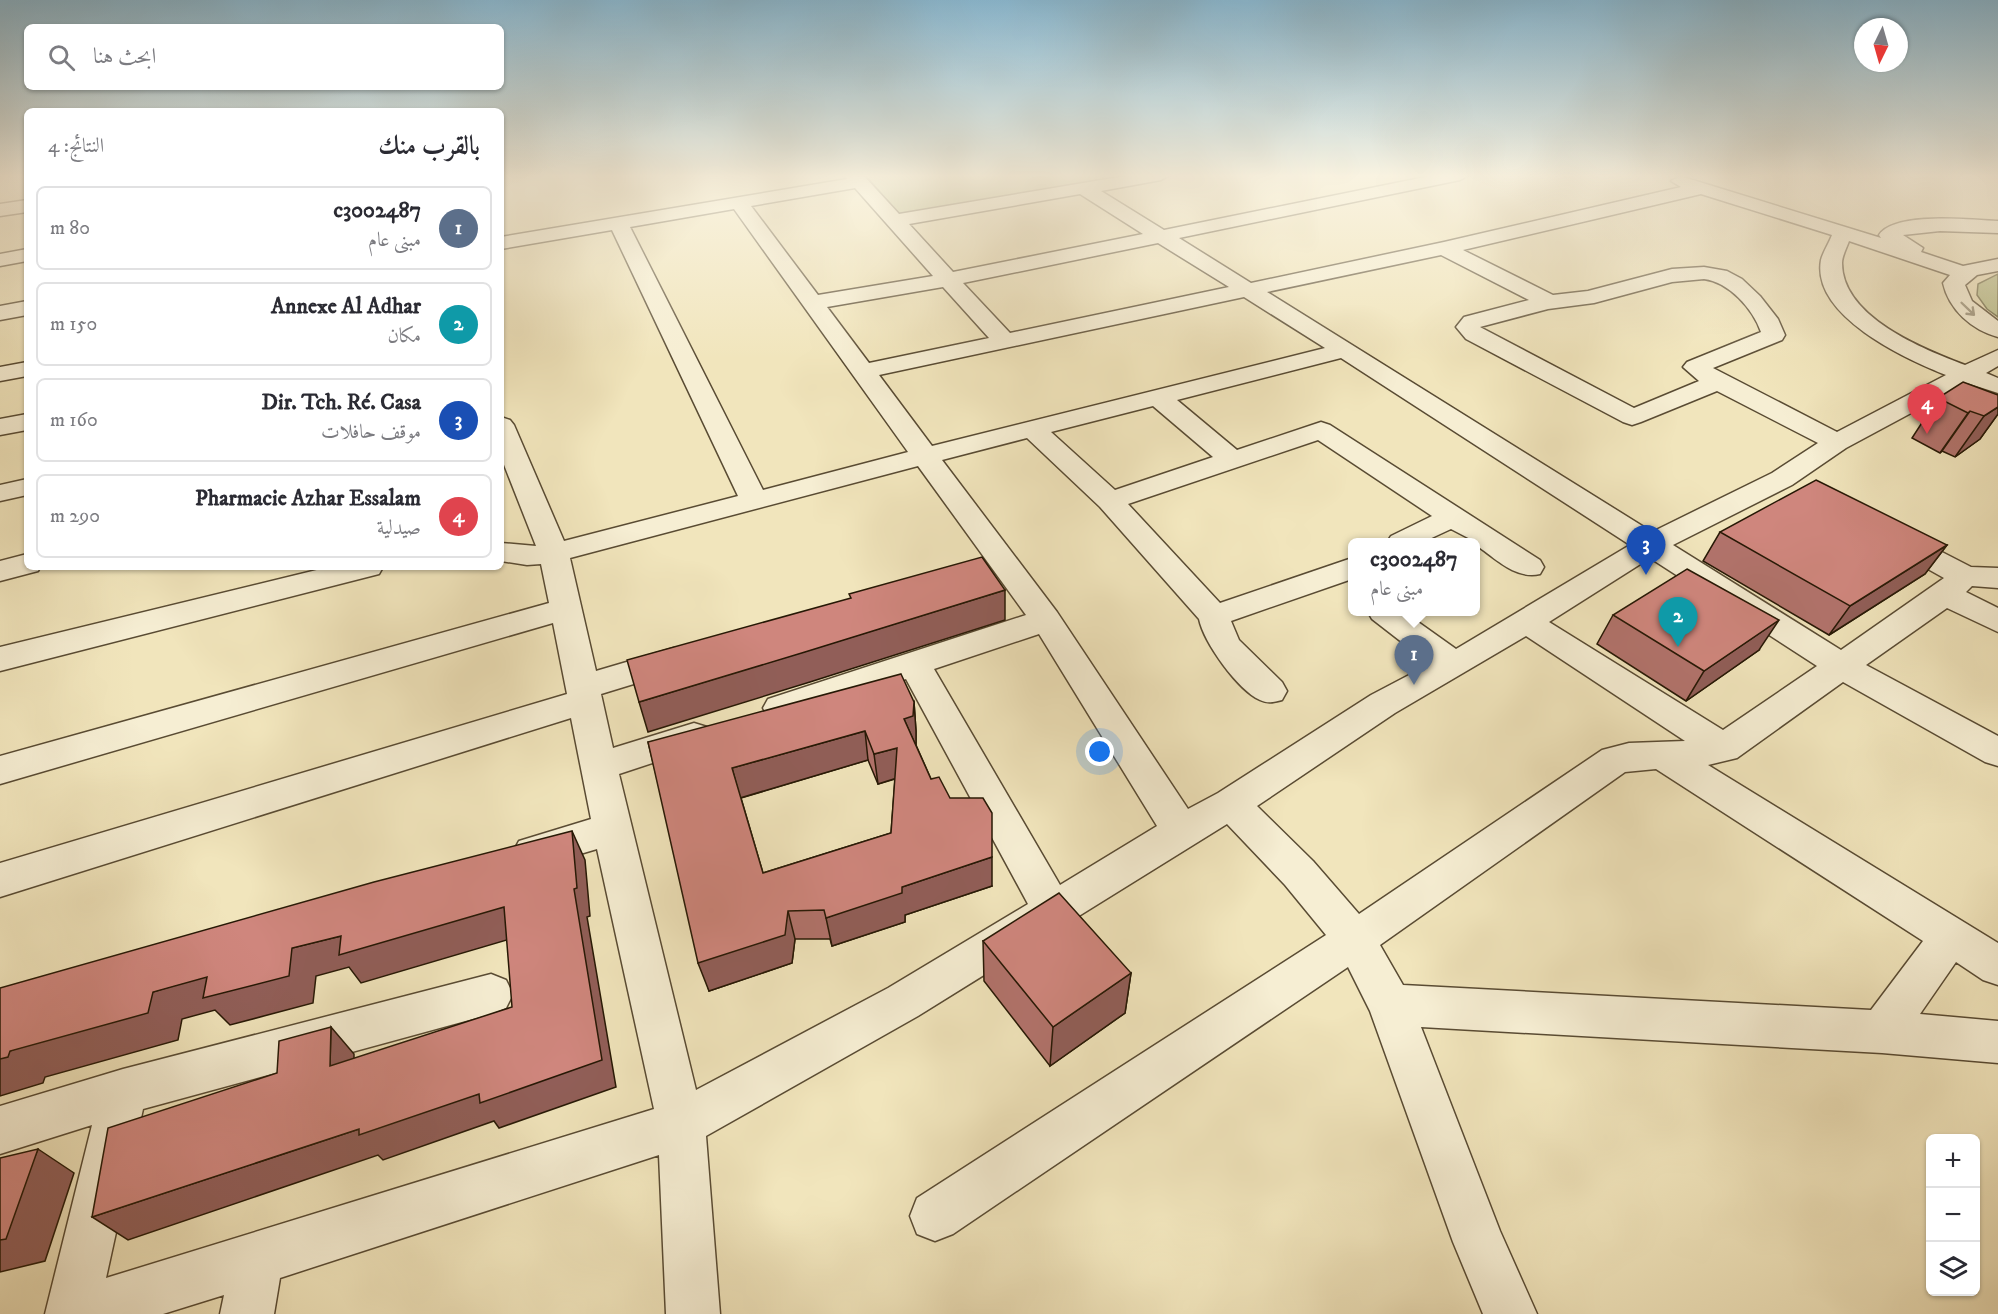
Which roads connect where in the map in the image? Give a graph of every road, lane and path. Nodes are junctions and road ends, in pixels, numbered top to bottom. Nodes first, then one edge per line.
1 (540, 236) edge
2 (625, 236) edge
3 (762, 236) edge
4 (908, 236) edge
5 (1153, 236) edge
6 (1161, 236) edge
7 (1494, 236) edge
8 (1840, 236) edge
9 (1859, 236) edge
10 (1891, 236) edge
11 (504, 242) edge
12 (1444, 248) junction
13 (24, 256) edge
14 (0, 260) edge
15 (1998, 265) edge
16 (1967, 272) junction
17 (946, 280) junction
18 (1245, 290) junction
19 (1550, 302) junction
20 (810, 303) junction
21 (24, 309) edge
22 (0, 313) edge
23 (1998, 330) edge
24 (1004, 341) junction
25 (1345, 350) junction
26 (1998, 357) edge
27 (24, 370) edge
28 (861, 372) junction
29 (1963, 373) junction
30 (0, 374) edge
31 (1717, 382) junction
32 (1998, 386) edge
33 (1157, 396) junction
34 (24, 423) edge
35 (0, 427) edge
36 (1033, 429) junction
37 (504, 432) edge
38 (1837, 442) junction
39 (924, 456) junction
40 (1234, 461) junction
41 (1782, 479) junction
42 (24, 488) edge
43 (0, 493) edge
44 (1813, 495) edge
45 (754, 500) junction
46 (1110, 501) junction
47 (1452, 517) junction
48 (1874, 527) edge
49 (1411, 538) edge
50 (1652, 544) junction
51 (504, 552) edge
52 (554, 553) junction
53 (24, 564) edge
54 (1004, 564) junction
55 (1529, 567) dead end
56 (357, 570) edge
57 (0, 571) edge
58 (970, 574) edge
59 (1347, 577) edge
60 (1998, 578) edge
61 (1955, 585) junction
62 (566, 609) junction
63 (1214, 616) junction
64 (1388, 616) edge
65 (1046, 620) junction
66 (1524, 621) junction
67 (1998, 621) edge
68 (697, 654) edge
69 (0, 659) edge
70 (915, 665) junction
71 (1455, 665) junction
72 (1841, 666) junction
73 (1270, 692) dead end
74 (585, 694) junction
75 (1724, 748) junction
76 (1998, 752) edge
77 (1661, 754) junction
78 (600, 766) junction
79 (0, 770) edge
80 (1231, 804) junction
81 (612, 829) junction
82 (1181, 831) junction
83 (499, 861) edge
84 (0, 880) edge
85 (1052, 909) junction
86 (1949, 938) junction
87 (1355, 939) junction
88 (1998, 966) edge
89 (491, 994) dead end
90 (1390, 1005) junction
91 (1882, 1032) junction
92 (1998, 1042) edge
93 (123, 1092) junction
94 (681, 1124) junction
95 (0, 1130) edge
96 (935, 1216) dead end
97 (258, 1259) junction
98 (74, 1314) edge
99 (247, 1314) edge
100 (693, 1314) edge
101 (1510, 1314) edge

1 - 11 street
2 - 45 street
3 - 20 street
4 - 17 street
5 - 17 street
6 - 18 street
7 - 12 street
8 - 29 street
9 - 16 street
10 - 16 street
12 - 18 street
12 - 19 street
13 - 14 street
15 - 16 street
16 -> 23 street
17 - 20 street
17 - 24 street
18 - 24 street
18 - 25 street
19 - 31 street
19 - 31 street
20 - 28 street
21 - 22 street
24 - 28 street
25 - 33 street
25 - 50 street
26 - 29 street
27 - 30 street
28 - 39 street
29 - 32 street
29 - 38 street
31 - 38 street
33 - 36 street
33 - 40 street
34 - 35 street
36 - 39 street
36 - 46 street
37 - 52 street
38 - 41 street
39 - 45 street
39 - 54 street
40 - 46 street
40 - 47 street
41 - 44 street
41 - 50 street
42 - 43 street
45 - 52 street
46 - 63 street
47 - 49 street
47 - 55 street
48 - 61 street
50 - 66 street
50 - 72 street
51 - 52 street
52 - 62 street
53 - 57 street
54 - 58 street
54 - 65 street
56 - 69 street
59 - 63 street
60 - 61 street
61 - 67 street
61 - 72 street
62 - 74 street
62 - 79 street
63 - 73 street
64 - 71 street
65 - 70 street
65 - 82 street
66 - 71 street
66 - 75 street
68 - 74 street
70 - 78 street
70 - 85 street
71 - 80 street
72 - 75 street
72 - 76 street
74 - 78 street
74 - 84 street
75 - 77 street
77 - 86 street
77 - 87 street
78 - 81 street
80 - 82 street
80 - 87 street
81 - 83 street
81 - 94 street
82 - 85 street
85 - 94 street
86 - 88 street
86 - 91 street
87 - 90 street
87 - 96 street
89 - 93 street
90 - 91 street
90 - 101 street
91 - 92 street
93 - 95 street
93 - 98 street
94 - 97 street
94 - 100 street
97 - 98 street
97 - 99 street

